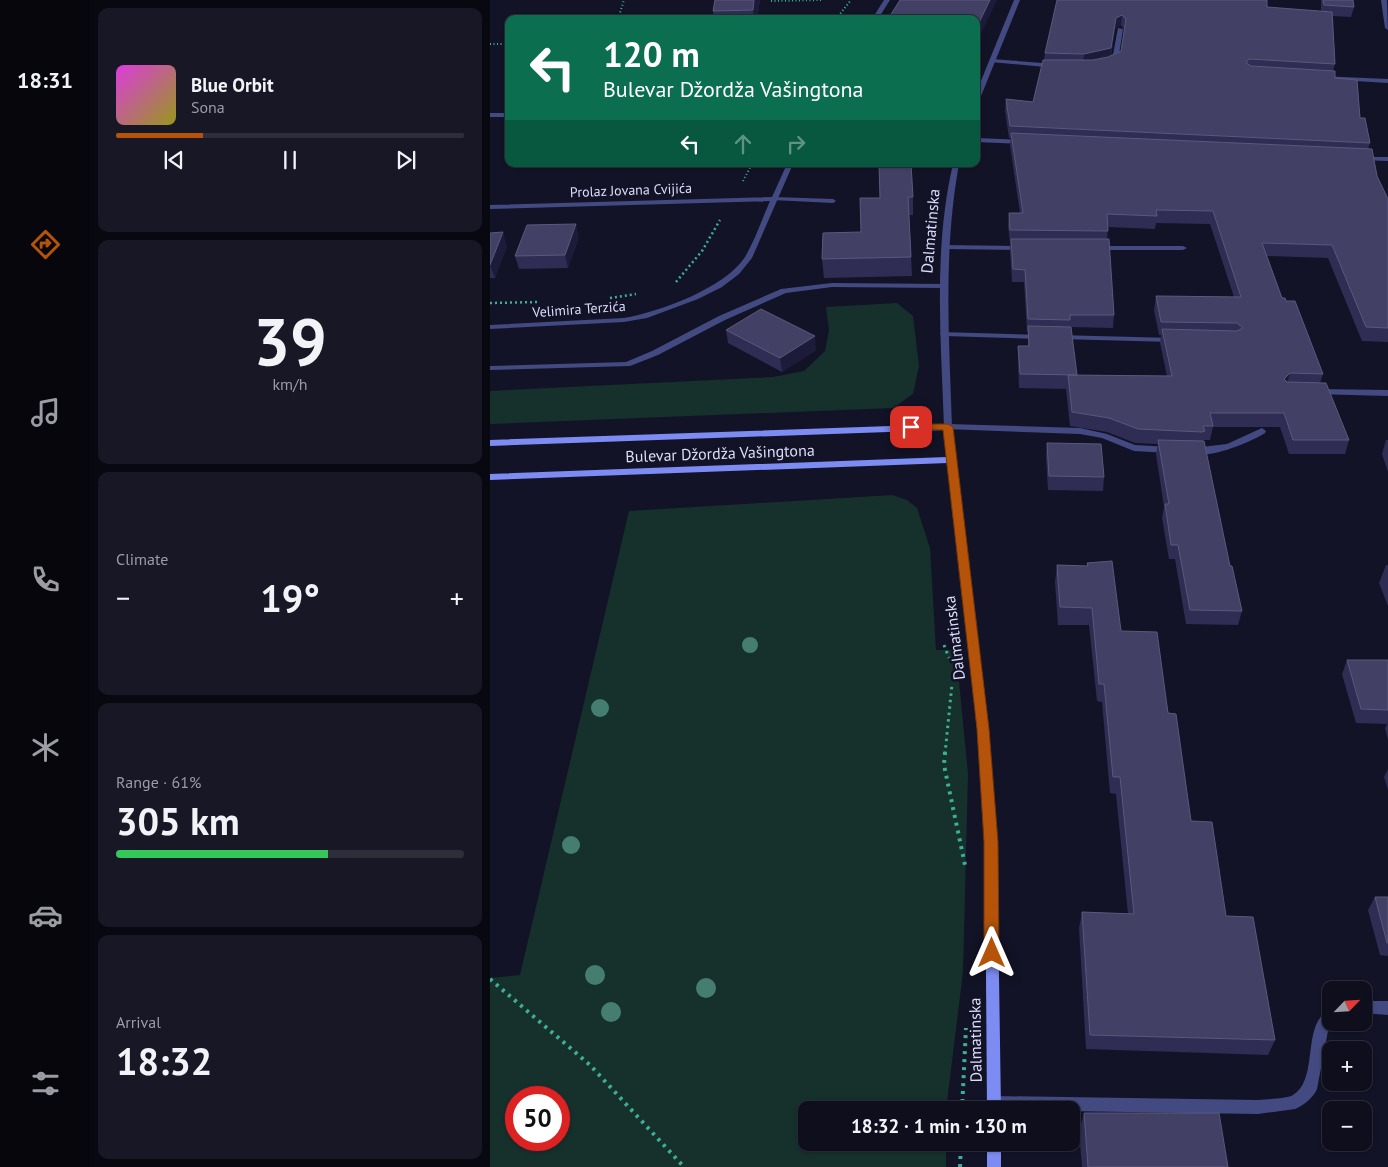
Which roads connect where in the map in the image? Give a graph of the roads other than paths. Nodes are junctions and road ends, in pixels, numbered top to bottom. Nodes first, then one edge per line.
1 (887, 0) edge
2 (1017, 0) edge
3 (1384, 0) edge
4 (877, 15) edge
5 (1387, 16) edge
6 (1388, 28) edge
7 (1120, 29) edge
8 (992, 62) junction
9 (1062, 66) edge
10 (1105, 66) edge
11 (1318, 77) edge
12 (1388, 81) edge
13 (980, 91) edge
14 (490, 115) edge
15 (505, 115) edge
16 (980, 140) edge
17 (1029, 143) edge
18 (1348, 157) edge
19 (1388, 159) edge
20 (789, 167) edge
21 (955, 167) edge
22 (774, 199) junction
23 (832, 201) dead end
24 (490, 207) edge
25 (946, 248) junction
26 (1031, 248) edge
27 (1088, 248) edge
28 (1183, 248) dead end
29 (943, 286) junction
30 (490, 327) edge
31 (944, 334) junction
32 (1185, 340) edge
33 (490, 368) edge
34 (1305, 392) edge
35 (1388, 393) edge
36 (948, 427) junction
37 (1262, 431) edge
38 (490, 443) edge
39 (951, 460) junction
40 (490, 477) edge
41 (1372, 1008) edge
42 (1388, 1008) edge
43 (1322, 1028) edge
44 (994, 1101) edge
45 (1080, 1106) edge
46 (994, 1151) edge
47 (994, 1167) edge

1 - 4 street
2 - 8 street
3 - 5 street
5 - 6 street
7 - 10 street
8 - 9 street
8 - 13 street
11 - 12 street
14 - 15 street
16 - 17 street
18 - 19 street
20 - 22 street, Velimira Terzića
21 - 25 street, Dalmatinska
22 - 23 street, Prolaz Jovana Cvijića
22 - 24 street, Prolaz Jovana Cvijića
22 - 30 street, Velimira Terzića
25 - 26 street
25 - 29 street, Dalmatinska
27 - 28 street
29 - 31 street, Dalmatinska
29 - 33 street
31 - 32 street
31 - 36 street, Dalmatinska
34 - 35 street
36 - 37 street
36 - 38 main road, Bulevar Džordža Vašingtona
36 - 39 main road, Dalmatinska
39 - 40 main road, Bulevar Džordža Vašingtona
39 - 44 main road, Dalmatinska
41 - 42 street
43 - 45 street
46 - 47 main road

